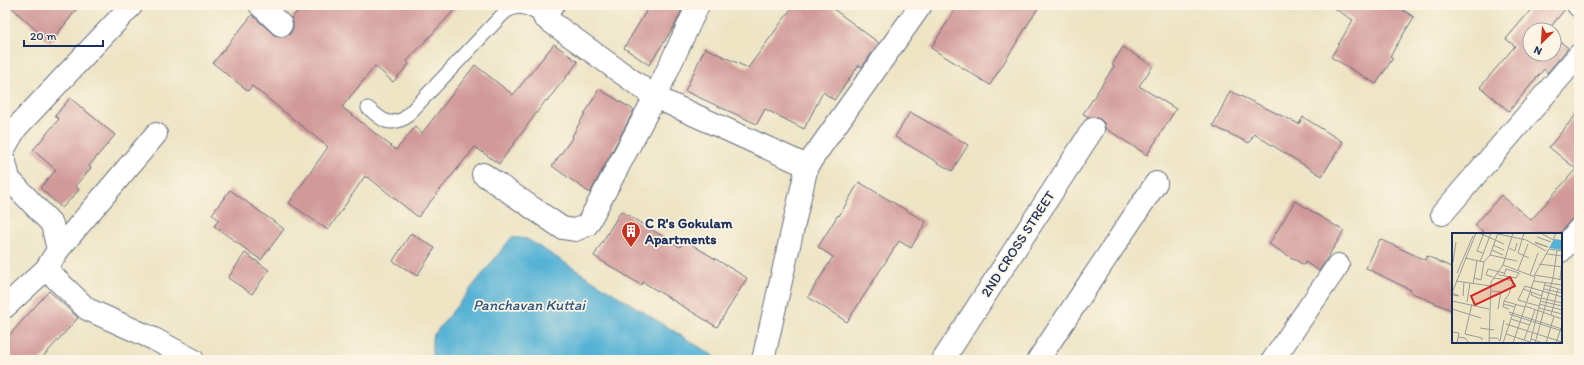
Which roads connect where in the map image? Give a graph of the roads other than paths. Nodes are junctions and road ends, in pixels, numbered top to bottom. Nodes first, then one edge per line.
1 (132, 5) edge
2 (260, 5) edge
3 (698, 5) edge
4 (921, 5) edge
5 (549, 11) edge
6 (281, 25) dead end
7 (1579, 54) edge
8 (655, 97) junction
9 (368, 108) dead end
10 (1093, 129) dead end
11 (156, 134) dead end
12 (5, 147) edge
13 (5, 162) edge
14 (807, 166) junction
15 (483, 174) dead end
16 (1156, 183) dead end
17 (1442, 214) dead end
18 (1579, 229) edge
19 (58, 250) junction
20 (1562, 250) edge
21 (1338, 265) dead end
22 (46, 269) junction
23 (5, 307) edge
24 (193, 360) edge
25 (763, 360) edge
26 (943, 360) edge
27 (1038, 360) edge
28 (1273, 360) edge

1 - 12 street
2 - 6 street
3 - 8 street
4 - 14 street
5 - 8 street
5 - 9 lane
7 - 17 street
8 - 14 street
8 - 15 street
10 - 26 street, 2ND CROSS STREET
11 - 19 street
13 - 19 street
14 - 25 street
16 - 27 street
18 - 20 street
19 - 22 street
21 - 28 street
22 - 23 street
22 - 24 street

